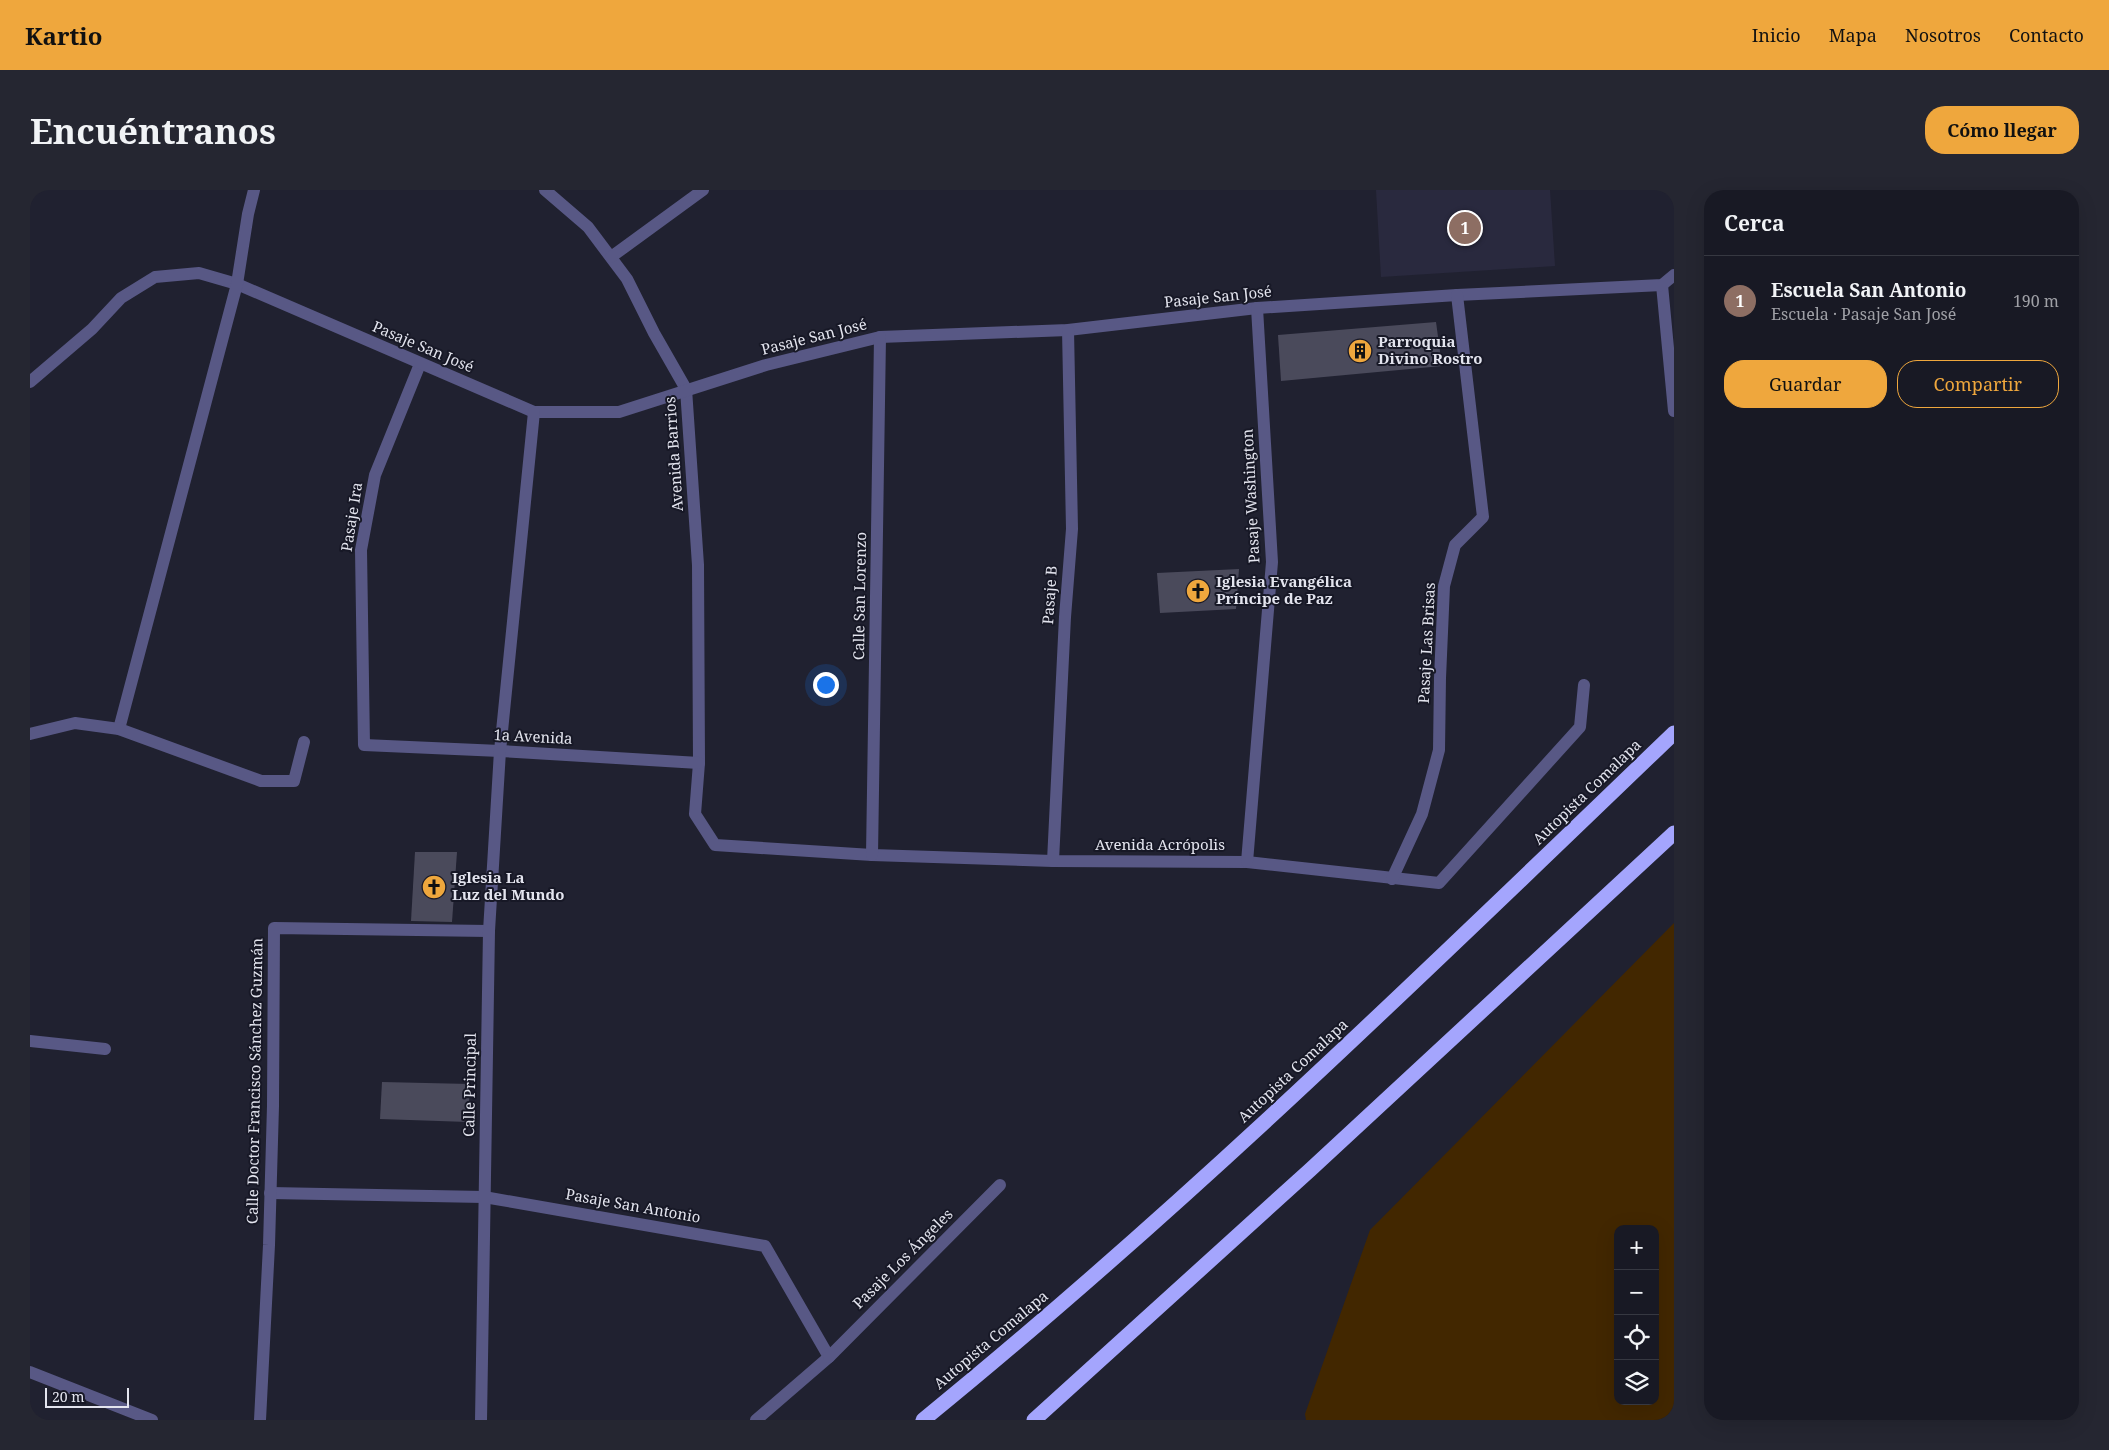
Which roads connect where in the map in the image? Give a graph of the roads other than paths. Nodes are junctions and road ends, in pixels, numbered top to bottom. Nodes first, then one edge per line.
1 (254, 190) edge
2 (545, 190) edge
3 (702, 190) edge
4 (611, 257) junction
5 (1674, 276) edge
6 (237, 284) junction
7 (1662, 285) junction
8 (1457, 295) junction
9 (1257, 308) junction
10 (1068, 330) junction
11 (880, 337) junction
12 (420, 364) junction
13 (30, 382) edge
14 (686, 389) junction
15 (1674, 411) edge
16 (534, 412) junction
17 (1584, 685) dead end
18 (119, 729) junction
19 (1674, 733) edge
20 (30, 734) edge
21 (304, 742) dead end
22 (364, 745) joint
23 (500, 750) junction
24 (699, 763) junction
25 (1674, 833) edge
26 (872, 855) junction
27 (1053, 861) junction
28 (1247, 862) junction
29 (1392, 879) junction
30 (489, 931) junction
31 (30, 1041) edge
32 (105, 1049) dead end
33 (1000, 1185) dead end
34 (270, 1194) junction
35 (484, 1197) junction
36 (830, 1357) junction
37 (30, 1372) edge
38 (152, 1420) edge
39 (260, 1420) edge
40 (481, 1420) edge
41 (756, 1420) edge
42 (923, 1420) edge
43 (1034, 1420) edge

1 - 6 street
2 - 4 street, Avenida Barrios
3 - 4 street
4 - 14 street, Avenida Barrios
5 - 7 street
6 - 12 street, Pasaje San José
6 - 13 street, Pasaje San José
6 - 18 street
7 - 8 street, Pasaje San José
7 - 15 street
8 - 9 street, Pasaje San José
8 - 29 street, Pasaje Las Brisas
9 - 10 street, Pasaje San José
9 - 28 street, Pasaje Washington
10 - 11 street, Pasaje San José
10 - 27 street, Pasaje B
11 - 14 street, Pasaje San José
11 - 26 street, Calle San Lorenzo
12 - 16 street, Pasaje San José
12 - 22 street, Pasaje Ira
14 - 16 street, Pasaje San José
14 - 24 street, Avenida Barrios
16 - 23 street
17 - 29 street, Avenida Acrópolis
18 - 20 street
18 - 21 street
19 - 42 highway, Autopista Comalapa
22 - 23 street, 1a Avenida
23 - 24 street, 1a Avenida
23 - 30 street, Calle Principal
24 - 26 street, Avenida Acrópolis
25 - 43 highway
26 - 27 street, Avenida Acrópolis
27 - 28 street, Avenida Acrópolis
28 - 29 street, Avenida Acrópolis
30 - 34 street, Calle Doctor Francisco Sánchez Guzmán
30 - 35 street, Calle Principal
31 - 32 street
33 - 36 street, Pasaje Los Ángeles
34 - 35 street, Pasaje San Antonio
34 - 39 street, Calle Doctor Francisco Sánchez Guzmán
35 - 36 street, Pasaje San Antonio
35 - 40 street, Calle Principal
36 - 41 street
37 - 38 street

